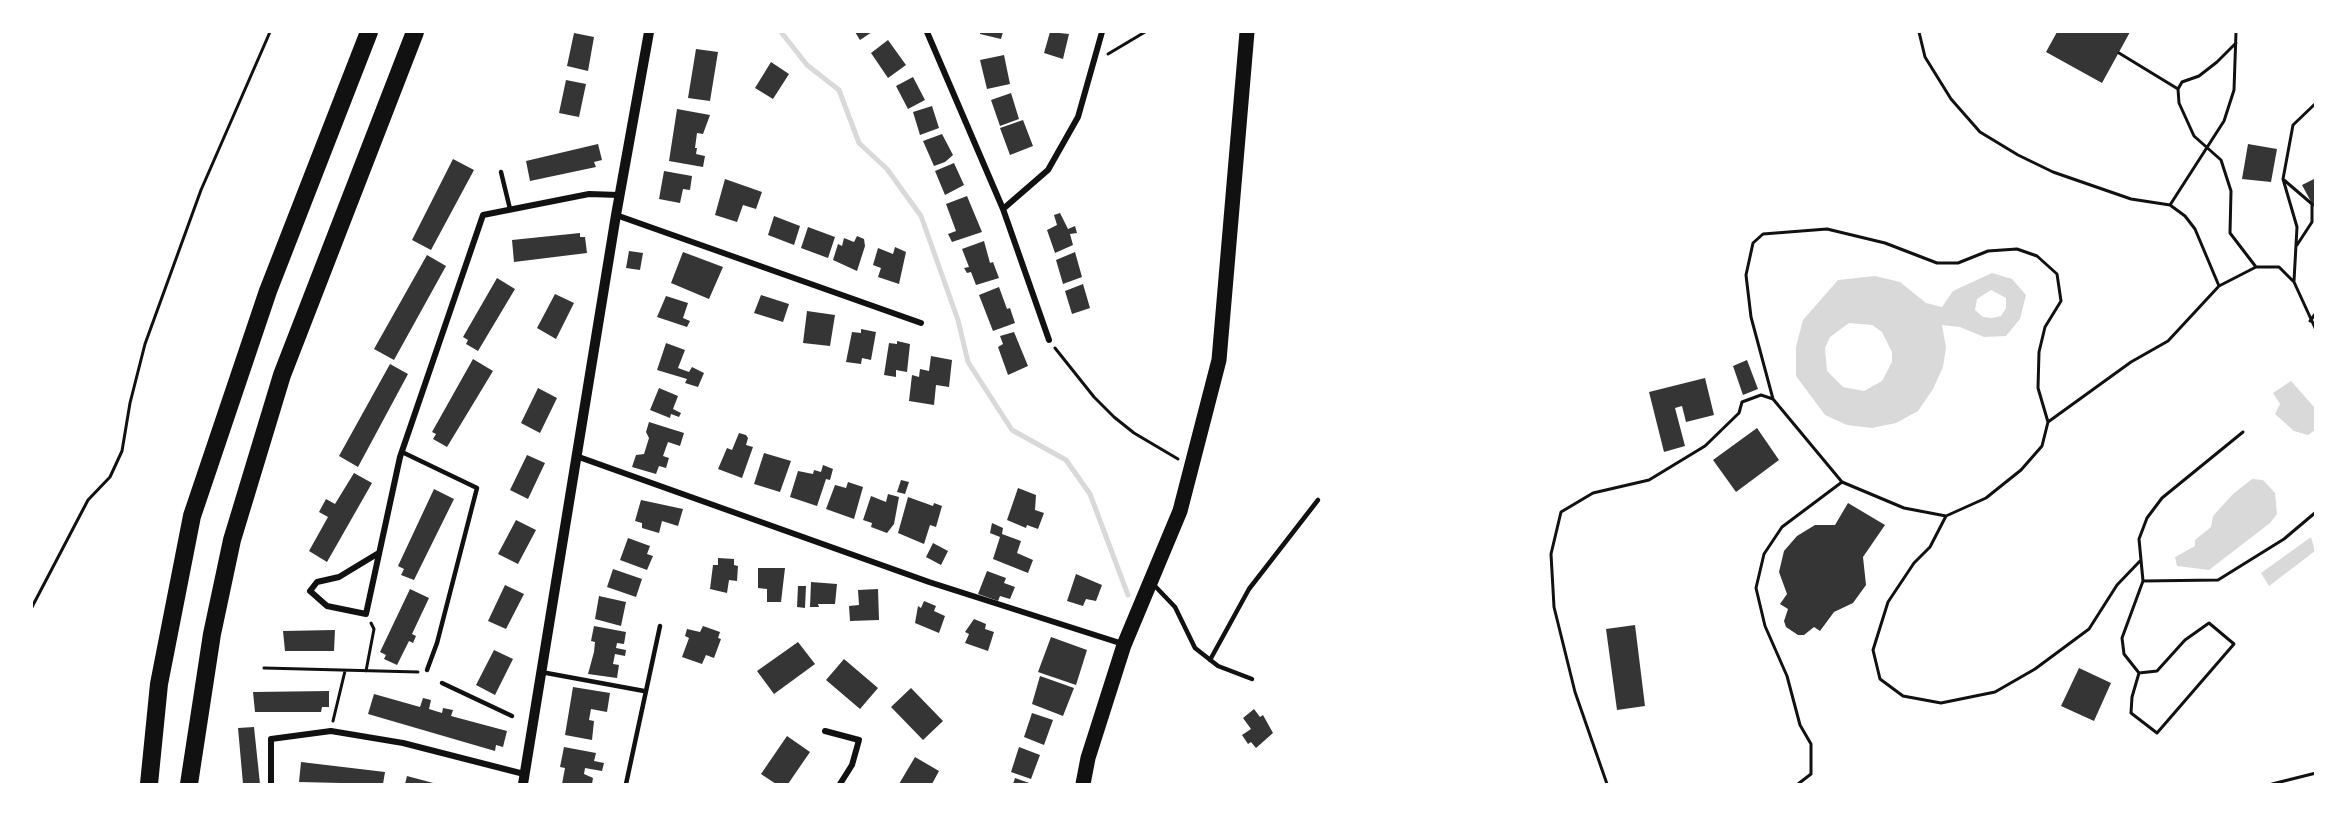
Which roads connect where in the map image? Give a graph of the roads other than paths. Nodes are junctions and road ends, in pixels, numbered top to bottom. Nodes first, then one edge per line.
1 (369, 32) edge
2 (415, 32) edge
3 (649, 32) edge
4 (927, 32) edge
5 (1102, 32) edge
6 (1247, 32) edge
7 (501, 171) dead end
8 (620, 195) junction
9 (1003, 208) junction
10 (510, 209) junction
11 (615, 215) junction
12 (921, 323) dead end
13 (1049, 340) road end
14 (402, 452) junction
15 (576, 456) junction
16 (1318, 500) dead end
17 (377, 554) junction
18 (1149, 580) junction
19 (660, 626) dead end
20 (1124, 645) junction
21 (1210, 660) junction
22 (427, 670) road end
23 (541, 672) junction
24 (1252, 678) dead end
25 (442, 683) dead end
26 (644, 691) junction
27 (512, 716) dead end
28 (825, 731) dead end
29 (524, 779) edge
30 (149, 784) edge
31 (189, 784) edge
32 (271, 784) edge
33 (626, 784) edge
34 (840, 784) edge
35 (1083, 784) edge

1 - 30 highway
2 - 31 highway
3 - 8 street
4 - 9 street
5 - 9 street
6 - 18 main road
7 - 10 lane
8 - 10 street
8 - 11 street
9 - 13 street
10 - 14 street
11 - 12 street
11 - 15 street
14 - 17 street
14 - 22 lane
15 - 20 street
15 - 23 street
16 - 21 lane
17 - 17 street
18 - 20 main road
18 - 21 lane
19 - 26 lane
20 - 35 main road
21 - 24 lane
23 - 26 lane
23 - 29 street
25 - 27 lane
26 - 33 lane
28 - 34 street
29 - 32 street

